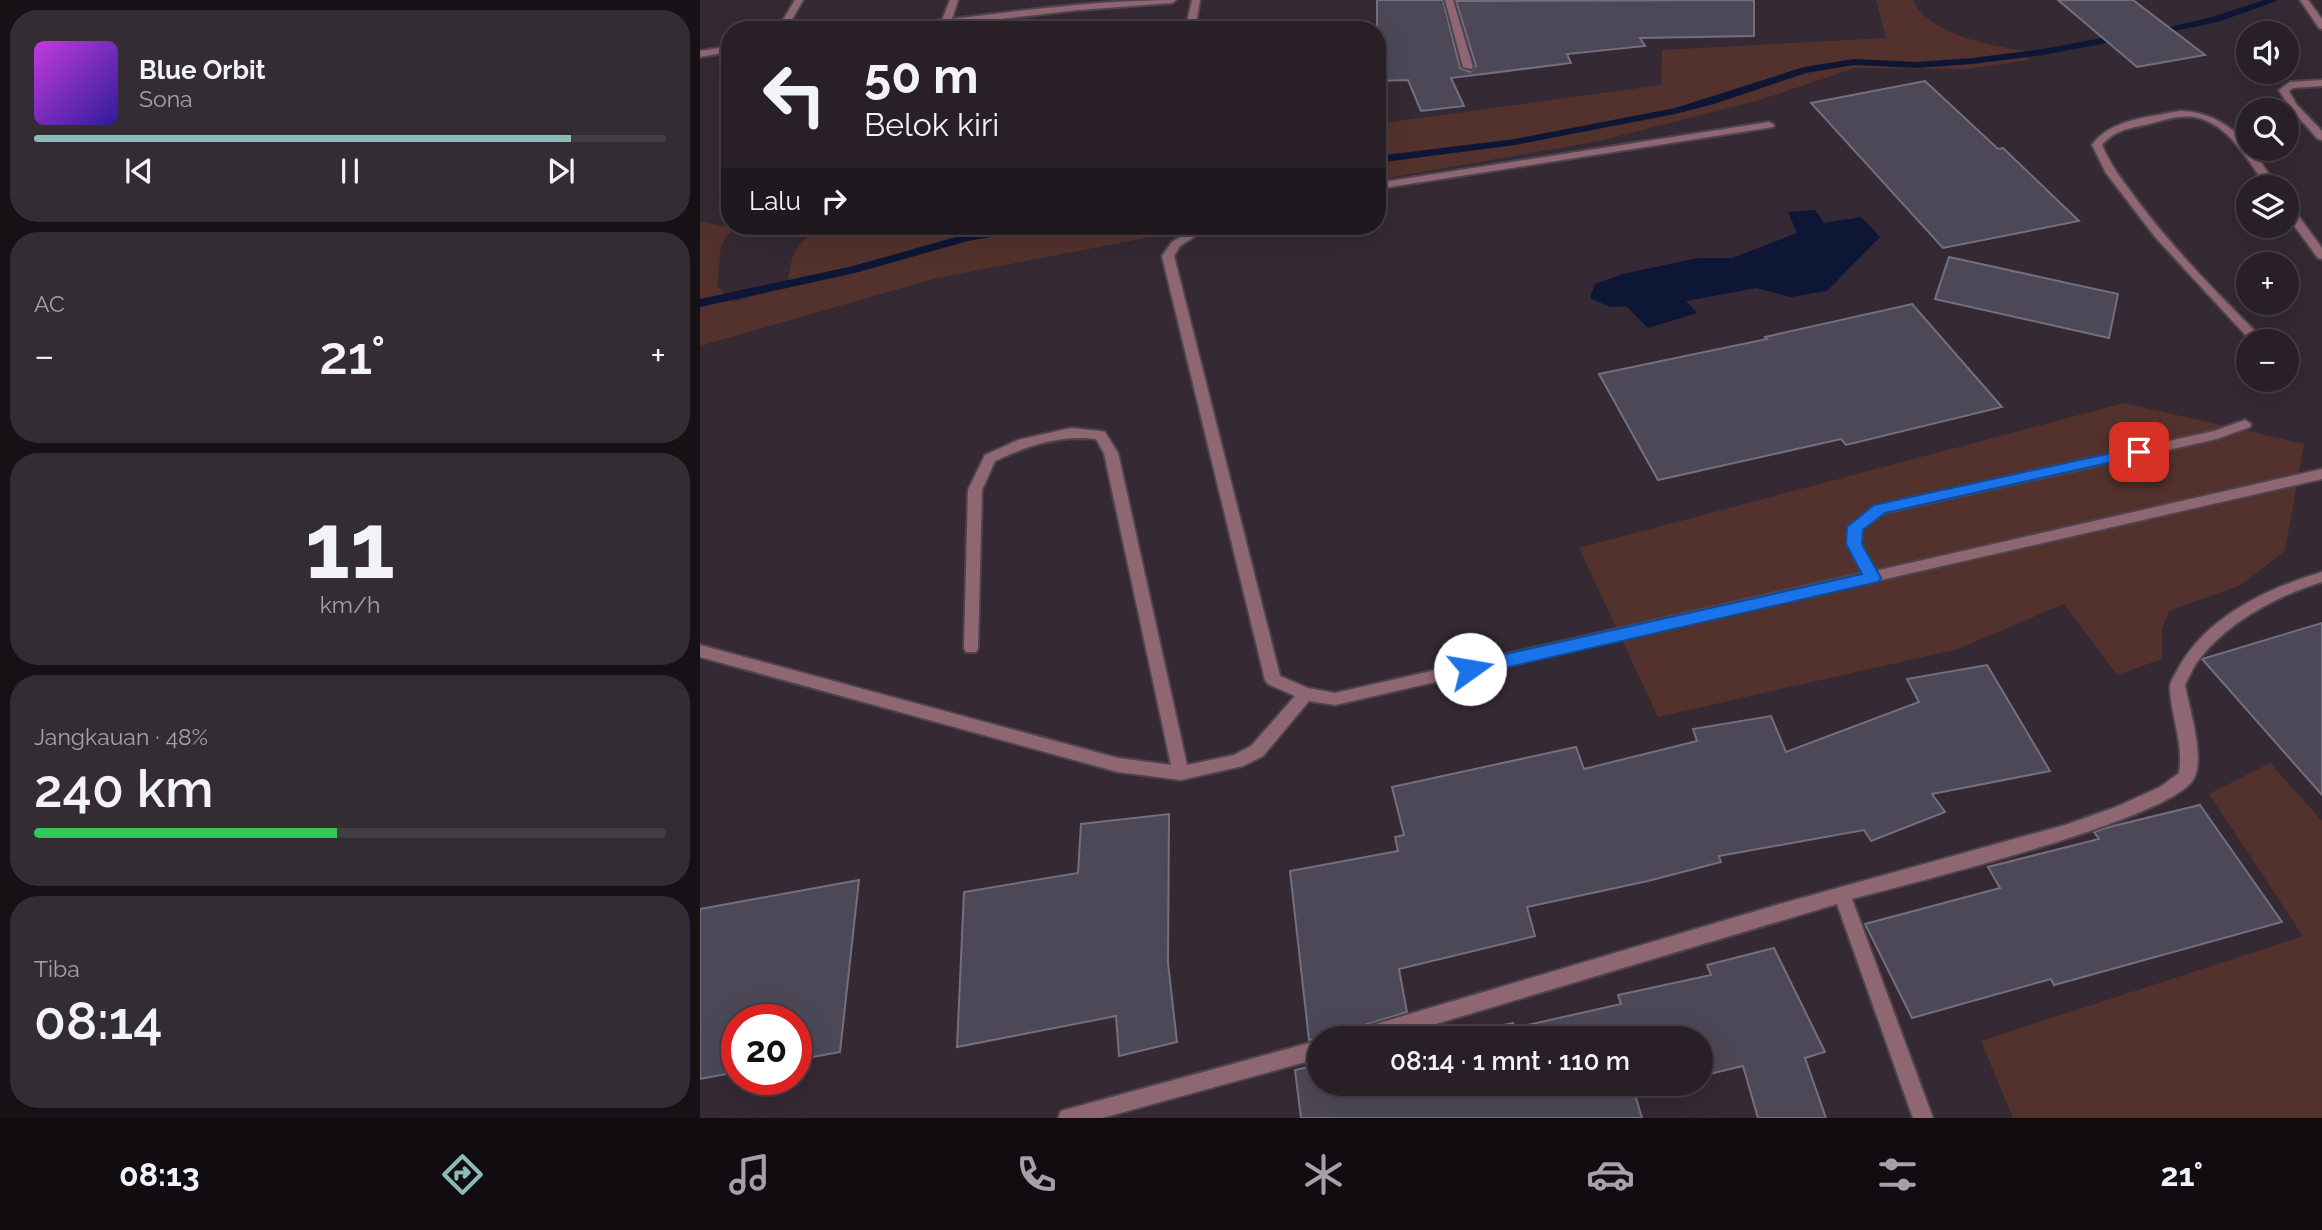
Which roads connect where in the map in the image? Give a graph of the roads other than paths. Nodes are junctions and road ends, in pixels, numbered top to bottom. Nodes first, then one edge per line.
1 (799, 0) edge
2 (954, 0) edge
3 (1172, 0) edge
4 (1196, 0) edge
5 (1449, 0) edge
6 (2304, 0) edge
7 (786, 21) edge
8 (946, 21) edge
9 (956, 21) edge
10 (1192, 21) edge
11 (2322, 26) edge
12 (721, 50) edge
13 (700, 54) edge
14 (1468, 67) dead end
15 (2322, 83) edge
16 (1769, 125) dead end
17 (2322, 137) edge
18 (2262, 175) edge
19 (1386, 185) edge
20 (2299, 224) edge
21 (1191, 235) edge
22 (2322, 256) edge
23 (2246, 329) edge
24 (2245, 424) dead end
25 (2322, 474) edge
26 (2322, 577) edge
27 (1872, 578) junction
28 (971, 648) dead end
29 (700, 651) edge
30 (1306, 694) junction
31 (1181, 773) junction
32 (1842, 895) junction
33 (1400, 1026) edge
34 (1307, 1053) edge
35 (1096, 1114) edge
36 (1068, 1118) edge
37 (1923, 1118) edge

1 - 7 street
2 - 8 street
3 - 9 street
4 - 10 street
5 - 14 street
6 - 11 street
12 - 13 street
15 - 17 street
16 - 19 street
18 - 23 street
20 - 22 street
21 - 30 street
24 - 27 street
25 - 27 street
26 - 32 street
27 - 30 street
28 - 31 street
29 - 31 street
30 - 31 street
32 - 33 street
32 - 37 street
34 - 35 street
35 - 36 street

